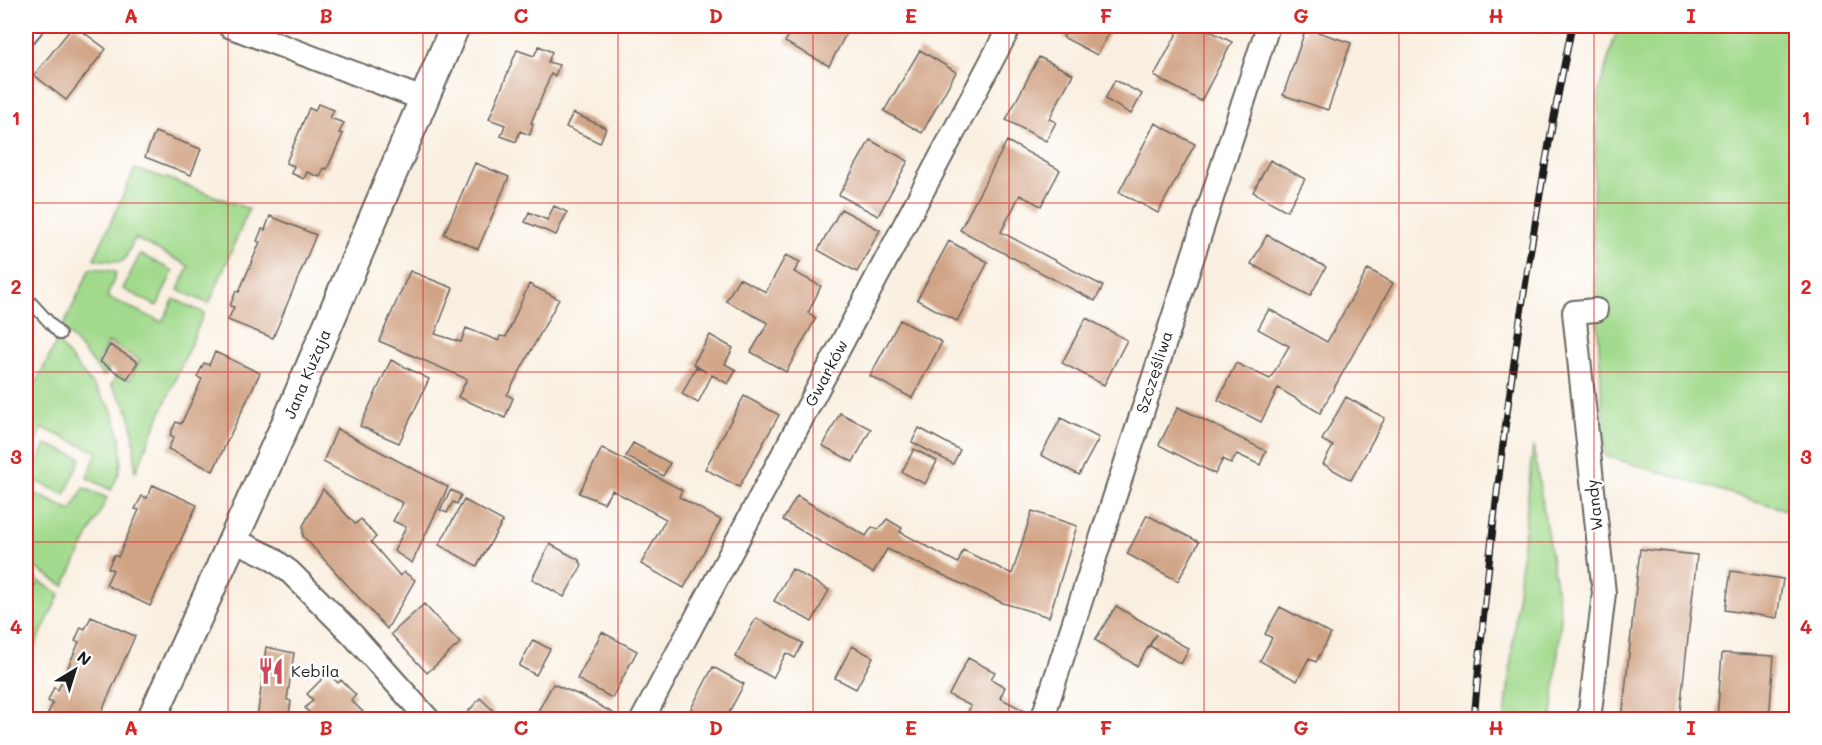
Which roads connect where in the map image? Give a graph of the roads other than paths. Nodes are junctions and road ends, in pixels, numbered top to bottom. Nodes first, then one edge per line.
1 (32, 26) edge
2 (229, 26) edge
3 (455, 26) edge
4 (1010, 26) edge
5 (1268, 26) edge
6 (26, 33) edge
7 (423, 99) junction
8 (26, 297) edge
9 (1596, 310) dead end
10 (60, 334) dead end
11 (234, 540) junction
12 (151, 720) edge
13 (429, 720) edge
14 (642, 720) edge
15 (1042, 720) edge
16 (1589, 720) edge

1 - 6 street
2 - 7 street
3 - 7 street, Jana Kużaja
4 - 14 street, Gwarków
5 - 15 street, Szczęśliwa
7 - 11 street, Jana Kużaja
8 - 10 lane
9 - 16 street, Wandy
11 - 12 street, Jana Kużaja
11 - 13 street

